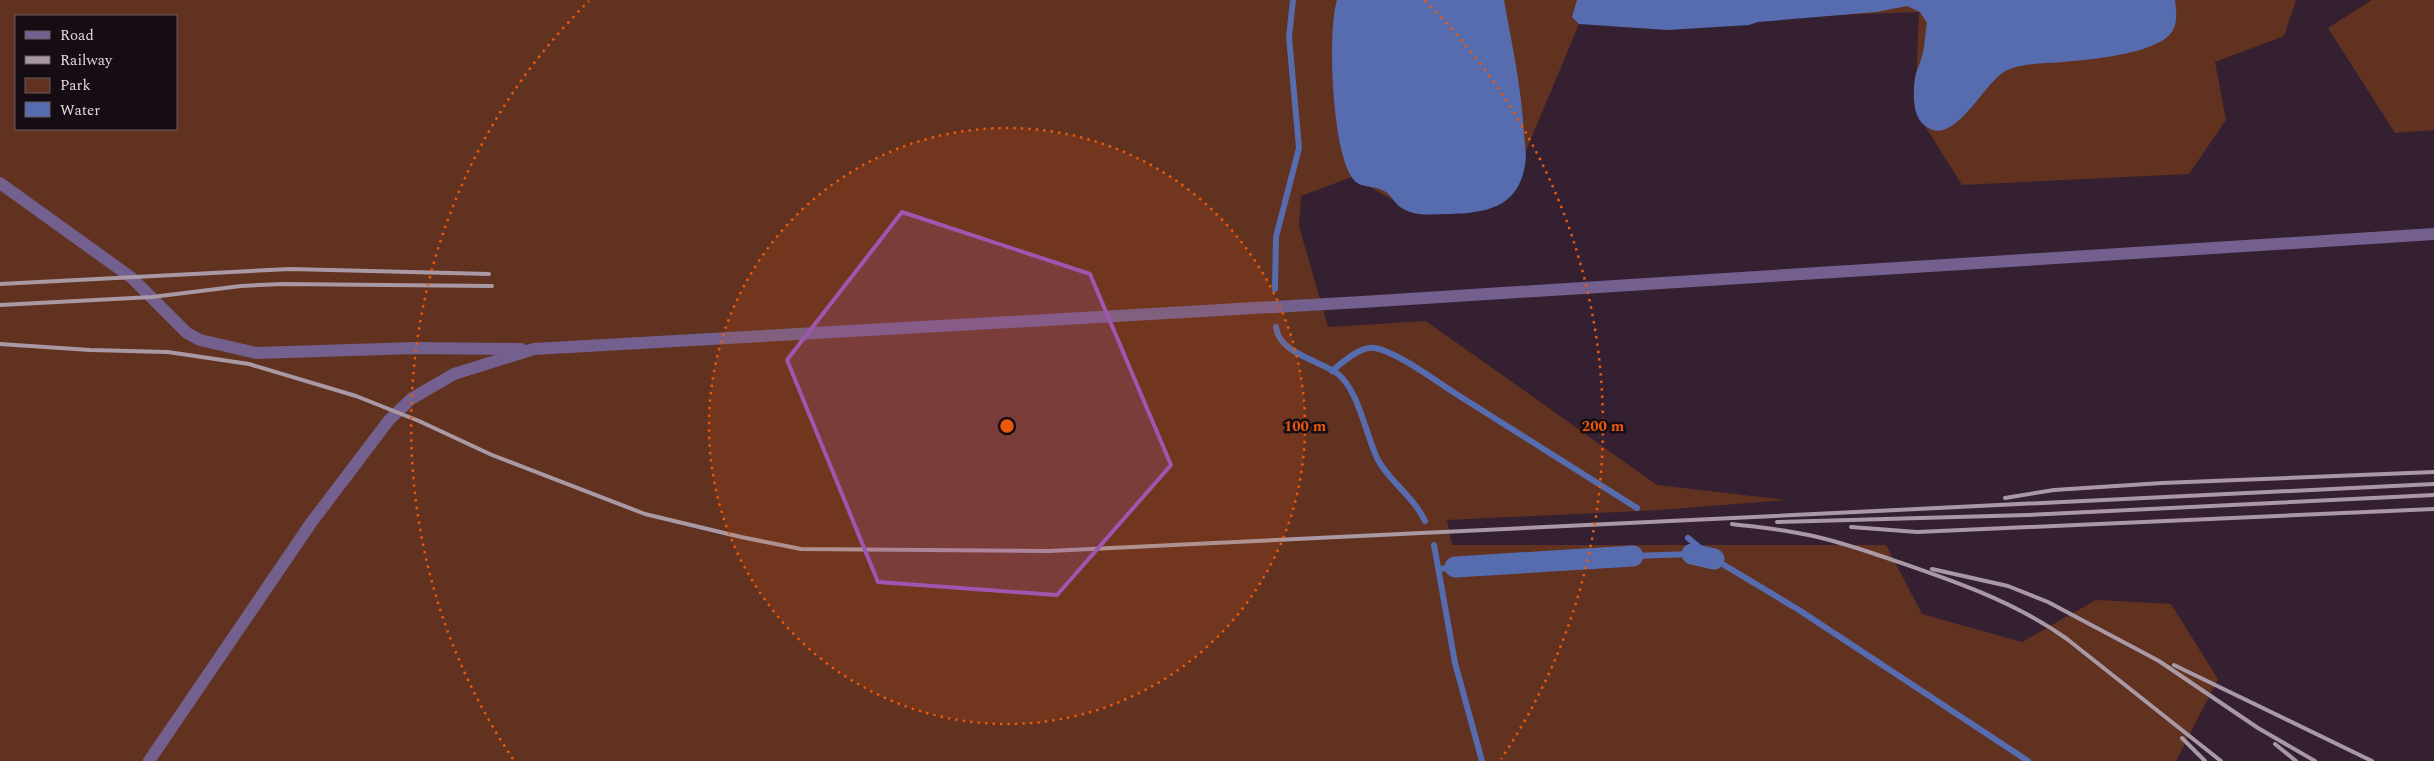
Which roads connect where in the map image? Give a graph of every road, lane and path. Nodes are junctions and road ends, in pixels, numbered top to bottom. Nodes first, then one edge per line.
1 (0, 183) edge
2 (2434, 234) edge
3 (534, 349) junction
4 (149, 761) edge

1 - 3 lane
2 - 3 lane
3 - 4 lane

